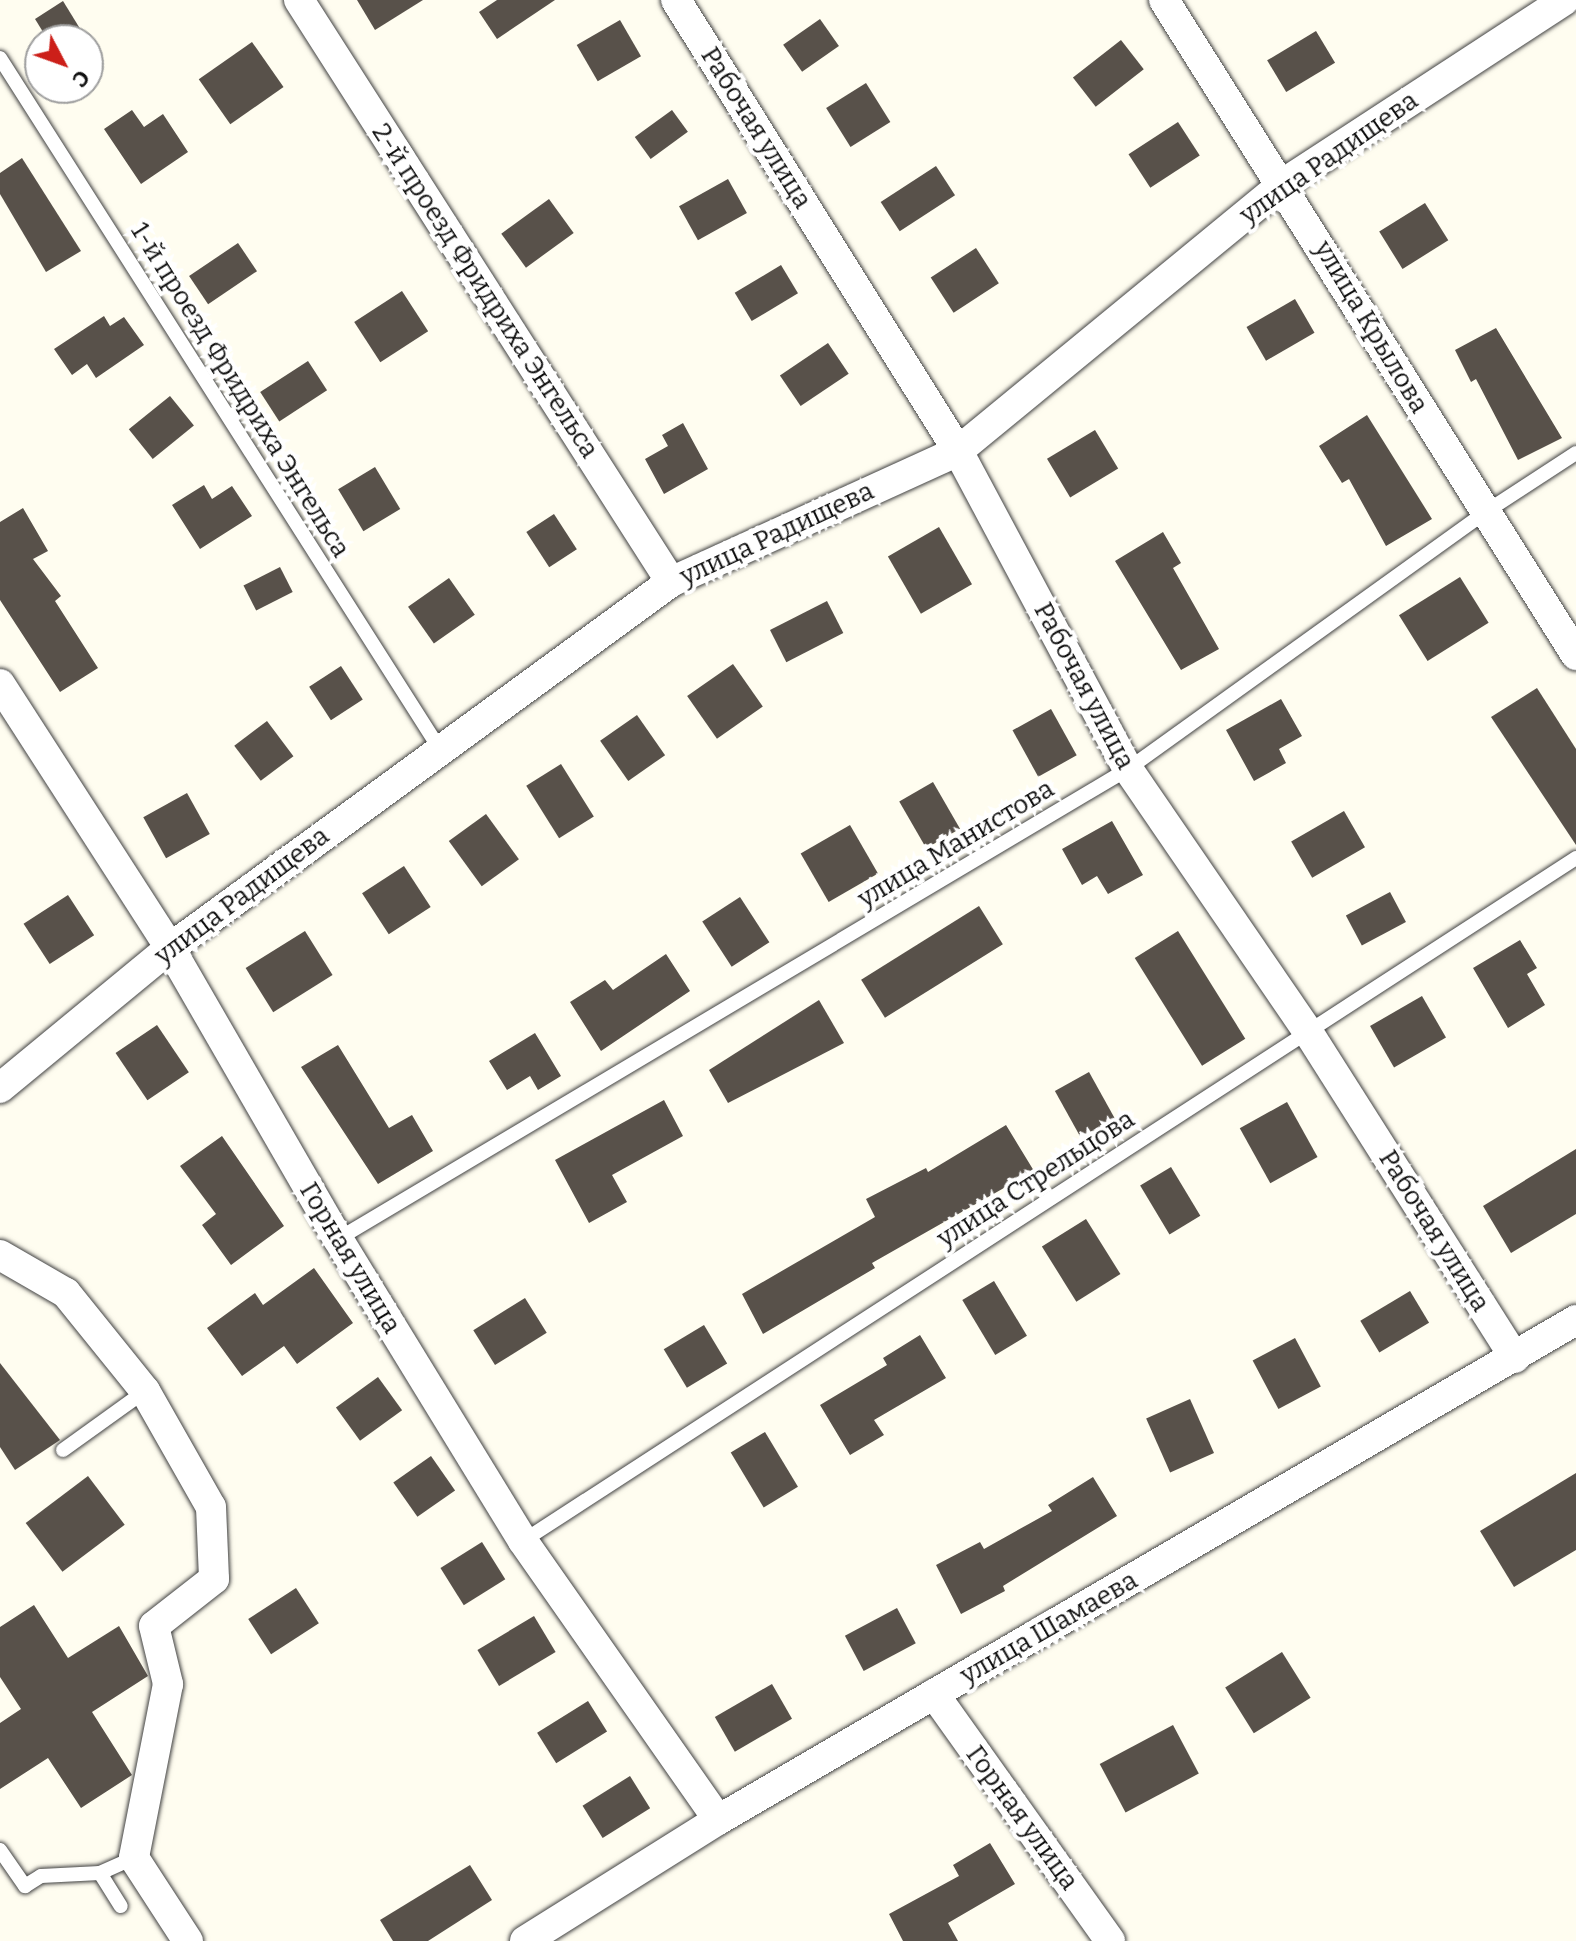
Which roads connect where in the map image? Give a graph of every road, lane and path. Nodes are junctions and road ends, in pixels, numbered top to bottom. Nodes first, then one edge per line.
1 (299, 0) edge
2 (676, 0) edge
3 (1164, 0) edge
4 (1565, 0) edge
5 (0, 58) edge
6 (1284, 183) junction
7 (958, 451) junction
8 (1576, 453) edge
9 (1484, 513) junction
10 (671, 582) junction
11 (1576, 655) edge
12 (0, 684) edge
13 (439, 748) junction
14 (1128, 769) junction
15 (1576, 858) edge
16 (170, 948) junction
17 (1308, 1032) junction
18 (0, 1088) edge
19 (338, 1239) junction
20 (0, 1255) edge
21 (1576, 1320) edge
22 (1515, 1358) junction
23 (145, 1391) junction
24 (63, 1450) dead end
25 (523, 1541) junction
26 (934, 1694) junction
27 (718, 1820) junction
28 (0, 1850) edge
29 (134, 1858) junction
30 (100, 1873) junction
31 (121, 1906) dead end
32 (188, 1941) edge
33 (525, 1941) edge
34 (1110, 1941) edge

1 - 10 street, 2-й проезд Фридриха Энгельса
2 - 7 street, Рабочая улица
3 - 6 street, улица Крылова
4 - 6 street, улица Радищева
5 - 13 lane, 1-й проезд Фридриха Энгельса
6 - 7 street, улица Радищева
6 - 9 street, улица Крылова
7 - 10 street, улица Радищева
7 - 14 street, Рабочая улица
8 - 9 lane, улица Манистова
9 - 11 street, улица Крылова
9 - 14 lane, улица Манистова
10 - 13 street, улица Радищева
12 - 16 street, Горная улица
13 - 16 street, улица Радищева
14 - 17 street, Рабочая улица
14 - 19 lane, улица Манистова
15 - 17 lane, улица Стрельцова
16 - 18 street, улица Радищева
16 - 19 street, Горная улица
17 - 22 street, Рабочая улица
17 - 25 lane, улица Стрельцова
19 - 25 street, Горная улица
20 - 23 street
21 - 22 street, улица Шамаева
22 - 26 street, улица Шамаева
23 - 24 lane
23 - 29 street
25 - 27 street, Горная улица
26 - 27 street, улица Шамаева
26 - 34 street, Горная улица
27 - 33 street, улица Шамаева
28 - 30 lane
29 - 30 lane
29 - 32 street
30 - 31 lane

